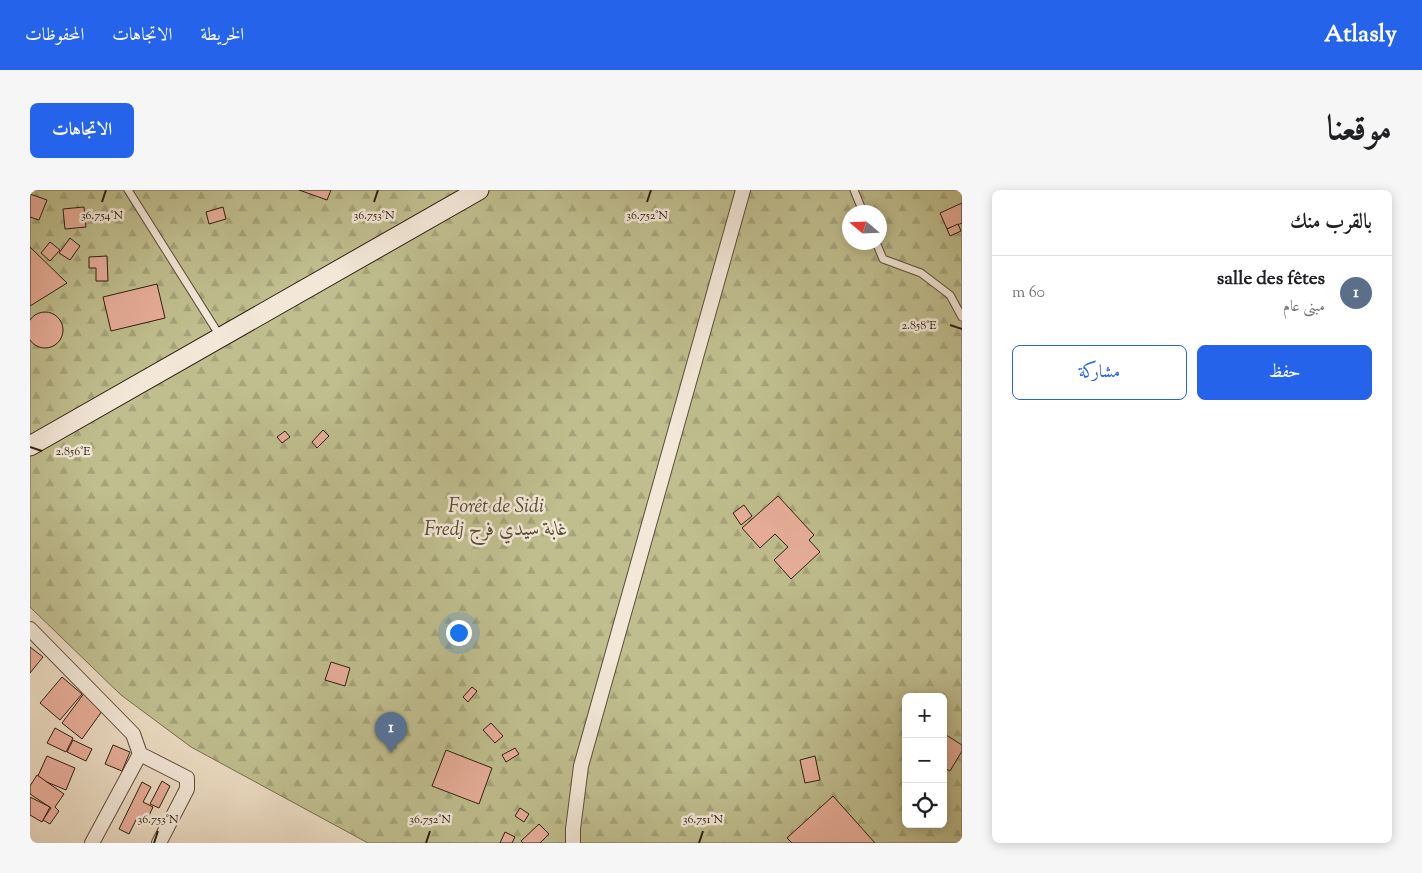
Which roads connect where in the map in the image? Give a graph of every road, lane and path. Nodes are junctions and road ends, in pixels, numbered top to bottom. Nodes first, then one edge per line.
1 (128, 190) edge
2 (479, 190) edge
3 (743, 190) edge
4 (854, 190) edge
5 (860, 205) edge
6 (879, 250) edge
7 (962, 317) edge
8 (220, 337) junction
9 (30, 446) edge
10 (30, 629) edge
11 (140, 754) junction
12 (92, 843) edge
13 (159, 843) edge
14 (573, 843) edge

1 - 8 lane
2 - 8 main road
3 - 14 street
4 - 5 lane
6 - 7 lane
8 - 9 main road
10 - 11 street
11 - 12 street
11 - 13 street

